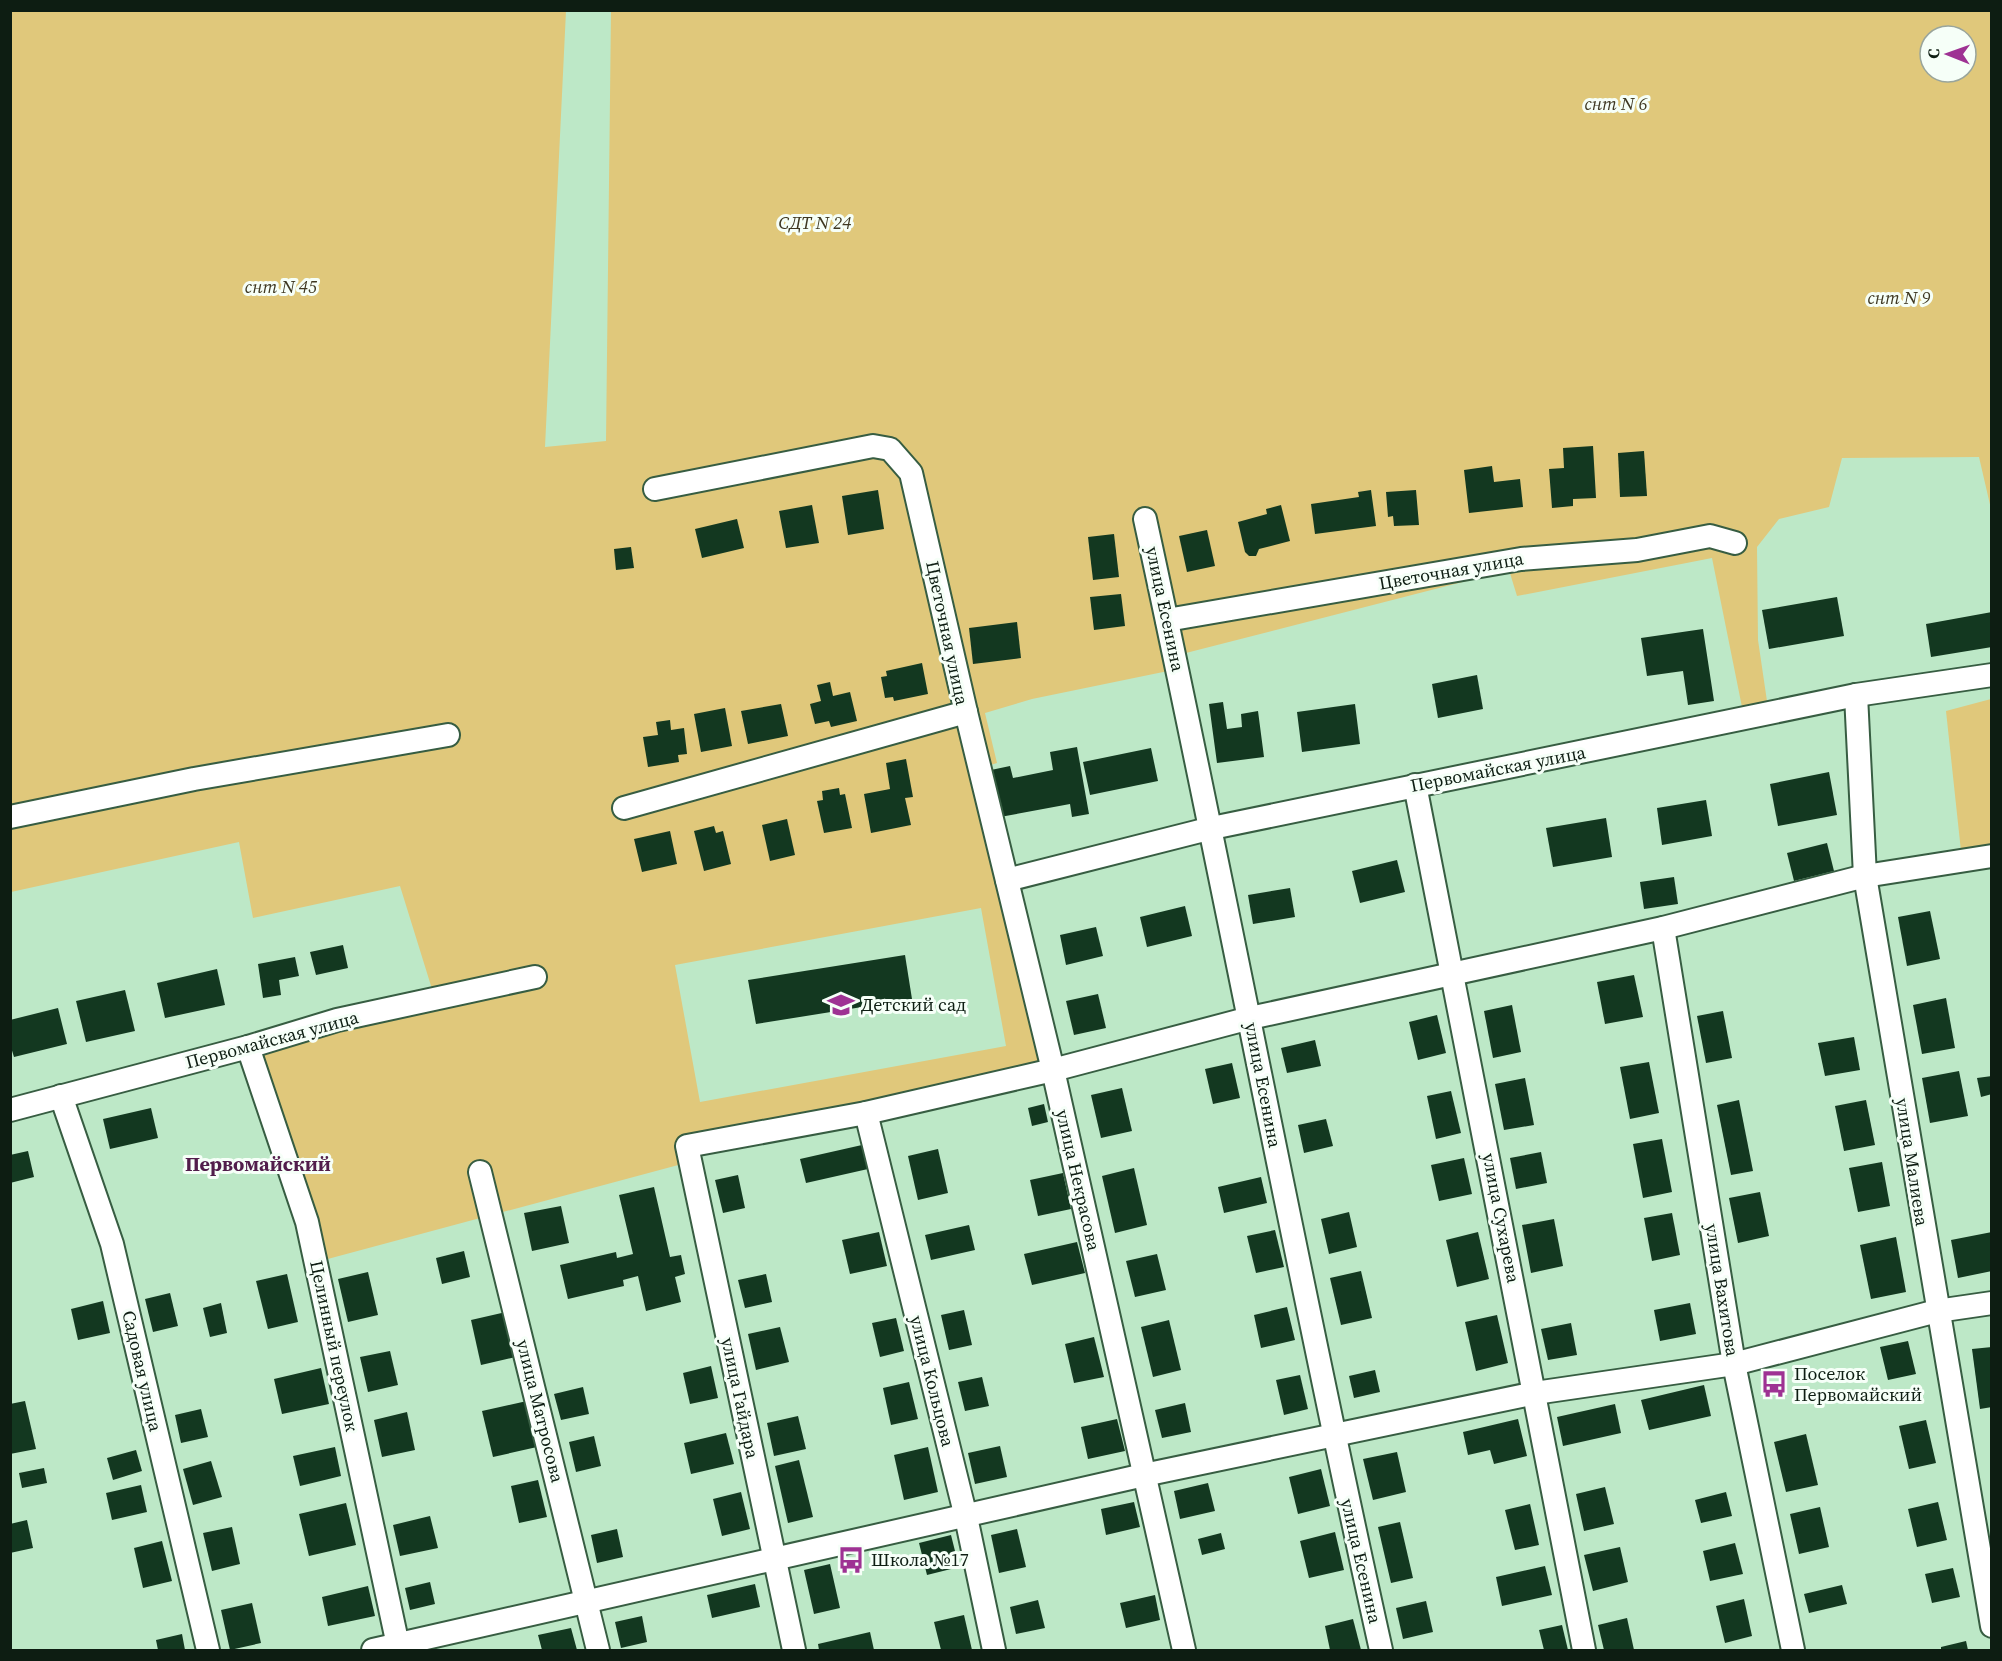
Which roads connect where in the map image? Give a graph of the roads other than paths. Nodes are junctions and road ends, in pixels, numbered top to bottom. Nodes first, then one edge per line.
1 (655, 489) dead end
2 (1146, 519) dead end
3 (1735, 543) dead end
4 (1167, 620) junction
5 (1992, 675) edge
6 (1856, 695) junction
7 (966, 712) junction
8 (448, 735) dead end
9 (1415, 786) junction
10 (624, 808) dead end
11 (10, 816) edge
12 (1212, 828) junction
13 (1992, 856) edge
14 (1865, 876) junction
15 (1007, 880) junction
16 (1663, 928) junction
17 (1454, 975) junction
18 (535, 977) dead end
19 (1250, 1018) junction
20 (248, 1047) junction
21 (1053, 1070) junction
22 (61, 1096) junction
23 (10, 1110) edge
24 (866, 1113) junction
25 (480, 1172) dead end
26 (1992, 1303) edge
27 (1937, 1311) junction
28 (1734, 1364) junction
29 (1535, 1393) junction
30 (1333, 1435) junction
31 (1144, 1475) junction
32 (966, 1517) junction
33 (774, 1558) junction
34 (587, 1600) junction
35 (1992, 1626) edge
36 (398, 1648) edge
37 (208, 1650) edge
38 (373, 1650) edge
39 (597, 1650) edge
40 (794, 1650) edge
41 (993, 1650) edge
42 (1184, 1650) edge
43 (1381, 1650) edge
44 (1584, 1650) edge
45 (1793, 1650) edge

1 - 7 street, Цветочная улица
2 - 4 street, улица Есенина
3 - 4 street, Цветочная улица
4 - 12 street, улица Есенина
5 - 6 street, Первомайская улица
6 - 9 street, Первомайская улица
6 - 14 street, улица Малиева
7 - 10 street, Цветочная улица
7 - 15 street, улица Некрасова
8 - 11 street
9 - 12 street, Первомайская улица
9 - 17 street, улица Сухарева
12 - 15 street, Первомайская улица
12 - 19 street, улица Есенина
13 - 14 street
14 - 16 street
14 - 27 street, улица Малиева
15 - 21 street, улица Некрасова
16 - 17 street
16 - 28 street, улица Вахитова
17 - 19 street
17 - 29 street, улица Сухарева
18 - 20 street, Первомайская улица
19 - 21 street
19 - 30 street, улица Есенина
20 - 22 street, Первомайская улица
20 - 36 street, Целинный переулок
21 - 24 street
21 - 31 street, улица Некрасова
22 - 23 street, Первомайская улица
22 - 37 street, Садовая улица
24 - 32 street, улица Кольцова
24 - 33 street, улица Гайдара
25 - 34 street, улица Матросова
26 - 27 street
27 - 28 street
27 - 35 street, улица Малиева
28 - 29 street
28 - 45 street, улица Вахитова
29 - 30 street
29 - 44 street, улица Сухарева
30 - 31 street
30 - 43 street, улица Есенина
31 - 32 street
31 - 42 street, улица Некрасова
32 - 33 street
32 - 41 street, улица Кольцова
33 - 34 street
33 - 40 street, улица Гайдара
34 - 36 street
34 - 39 street, улица Матросова
36 - 38 street

